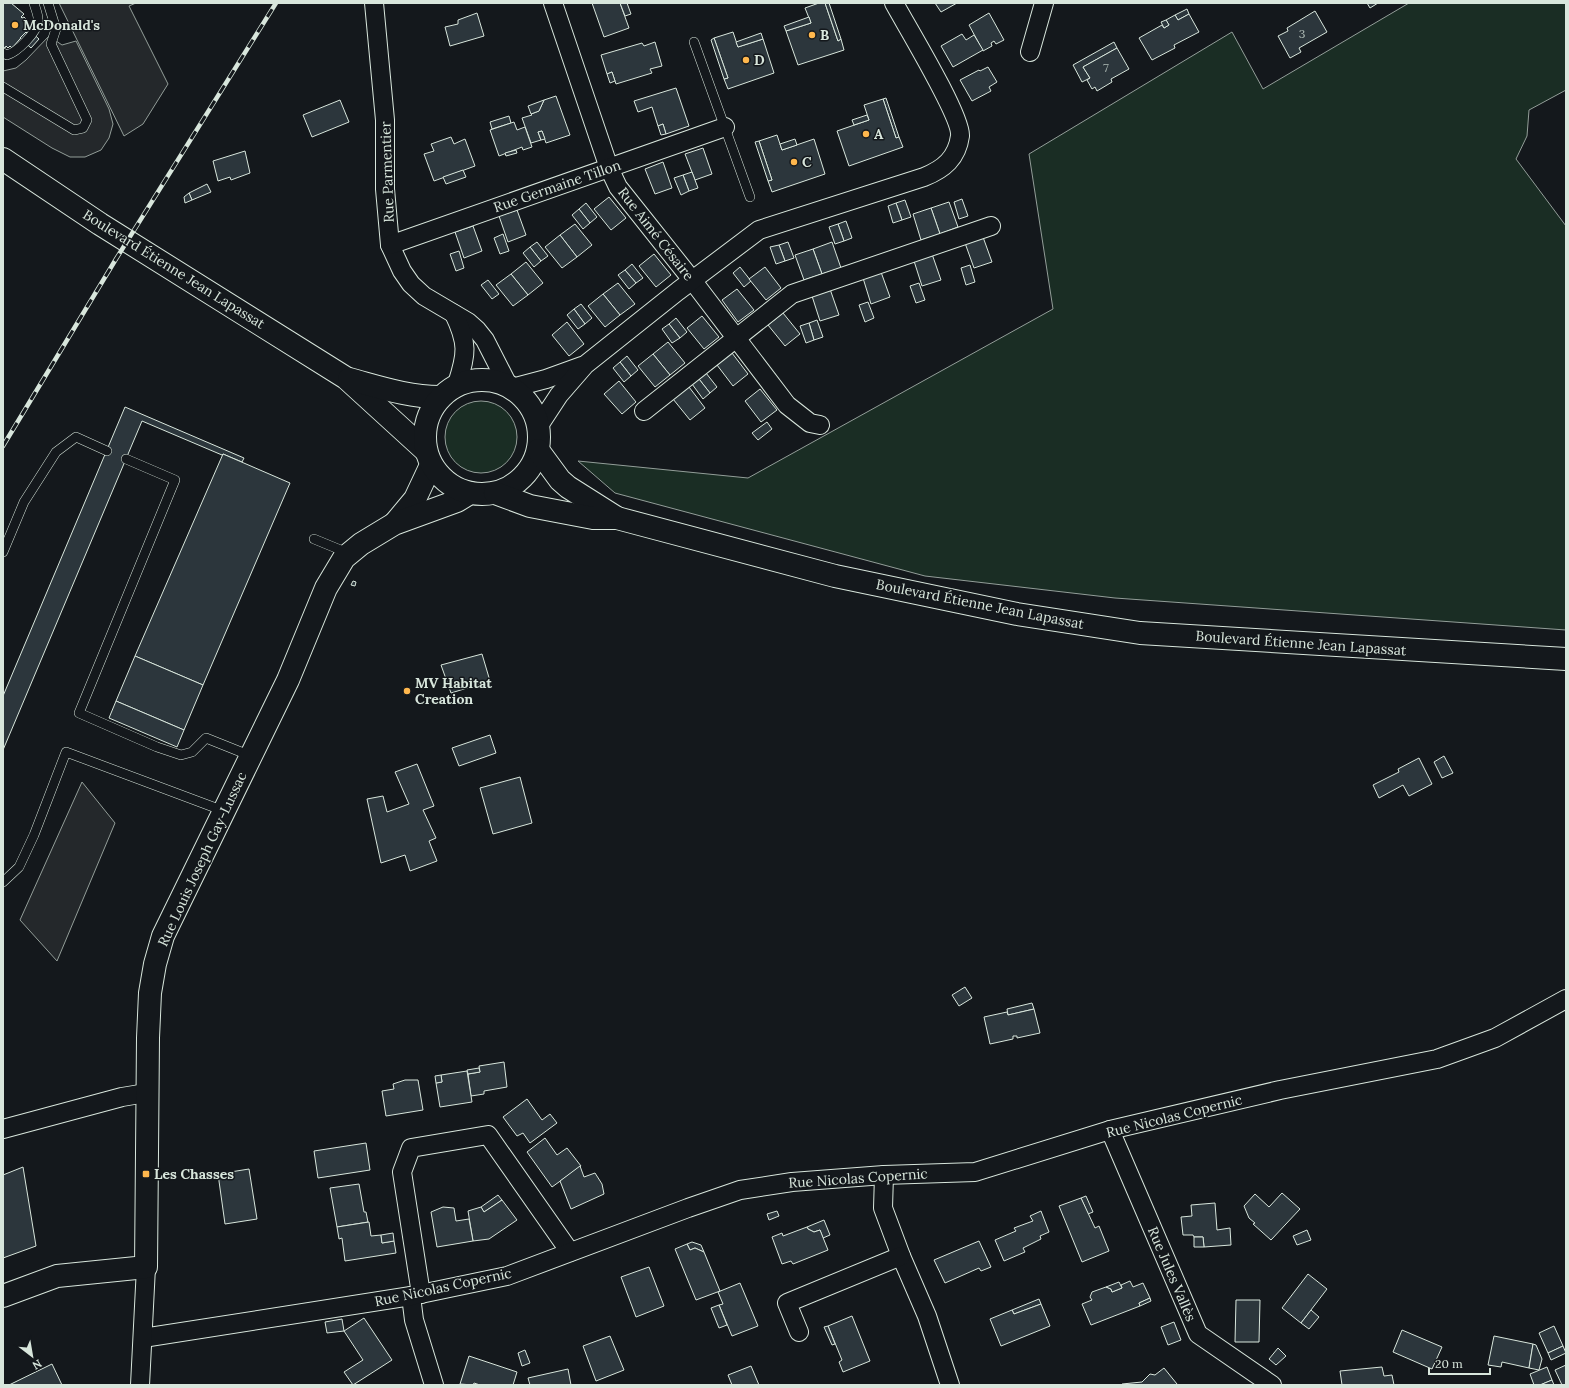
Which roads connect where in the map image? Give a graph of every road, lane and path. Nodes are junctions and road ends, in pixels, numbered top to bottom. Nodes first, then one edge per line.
1 (34, 3) edge
2 (48, 3) edge
3 (374, 3) edge
4 (553, 3) edge
5 (894, 3) edge
6 (1044, 3) edge
7 (694, 42) dead end
8 (1030, 52) dead end
9 (3, 53) edge
10 (3, 87) edge
11 (725, 127) junction
12 (3, 159) edge
13 (609, 168) junction
14 (750, 197) dead end
15 (991, 226) dead end
16 (390, 245) junction
17 (692, 280) junction
18 (454, 314) junction
19 (736, 338) junction
20 (585, 365) junction
21 (346, 378) junction
22 (457, 384) junction
23 (510, 386) junction
24 (440, 397) junction
25 (644, 411) dead end
26 (820, 425) dead end
27 (538, 427) junction
28 (538, 450) junction
29 (107, 451) dead end
30 (428, 458) junction
31 (126, 459) dead end
32 (470, 493) junction
33 (495, 493) junction
34 (617, 518) junction
35 (394, 524) junction
36 (314, 539) dead end
37 (3, 552) edge
38 (349, 554) junction
39 (1566, 659) edge
40 (251, 756) junction
41 (224, 811) junction
42 (3, 882) edge
43 (1566, 999) edge
44 (146, 1093) junction
45 (3, 1129) edge
46 (1110, 1130) junction
47 (884, 1175) junction
48 (570, 1252) junction
49 (901, 1256) junction
50 (146, 1267) junction
51 (416, 1295) junction
52 (3, 1296) edge
53 (799, 1332) dead end
54 (143, 1338) junction
55 (140, 1385) edge
56 (434, 1385) edge
57 (950, 1385) edge
58 (1272, 1385) edge

1 - 9 lane
2 - 10 lane
3 - 16 street, Rue Parmentier
4 - 13 street, Rue Aimé Césaire
5 - 17 street
6 - 8 street
7 - 11 lane
11 - 13 street, Rue Germaine Tillon
11 - 14 lane
12 - 21 main road, Boulevard Étienne Jean Lapassat
13 - 16 street, Rue Germaine Tillon
13 - 17 street, Rue Aimé Césaire
15 - 19 street
16 - 18 street, Rue Parmentier
17 - 19 street, Rue Aimé Césaire
17 - 20 street
18 - 22 street
18 - 23 street, Rue Parmentier
19 - 25 street
19 - 26 street, Rue Aimé Césaire
20 - 23 street
20 - 27 street
21 - 24 main road, Boulevard Étienne Jean Lapassat
21 - 30 main road, Boulevard Étienne Jean Lapassat
22 - 23 main road
22 - 24 main road
23 - 27 main road
24 - 30 main road
27 - 28 main road
28 - 33 main road
28 - 34 main road, Boulevard Étienne Jean Lapassat
29 - 37 lane
30 - 32 main road
30 - 35 main road, Rue Louis Joseph Gay-Lussac
31 - 40 lane
32 - 33 main road
32 - 35 main road, Rue Louis Joseph Gay-Lussac
33 - 34 main road, Boulevard Étienne Jean Lapassat
34 - 39 main road, Boulevard Étienne Jean Lapassat
35 - 38 main road, Rue Louis Joseph Gay-Lussac
36 - 38 lane
38 - 40 main road, Rue Louis Joseph Gay-Lussac
40 - 41 main road, Rue Louis Joseph Gay-Lussac
41 - 42 lane
41 - 44 main road, Rue Louis Joseph Gay-Lussac
43 - 46 street, Rue Nicolas Copernic
44 - 45 street
44 - 50 main road, Rue Louis Joseph Gay-Lussac
46 - 47 street, Rue Nicolas Copernic
46 - 58 street, Rue Jules Vallès
47 - 48 street, Rue Nicolas Copernic
47 - 49 street
48 - 51 street, Rue Nicolas Copernic
48 - 51 street
49 - 53 street
49 - 57 street
50 - 52 main road
50 - 54 street, Rue Louis Joseph Gay-Lussac
51 - 54 street, Rue Nicolas Copernic
51 - 56 street
54 - 55 street, Rue Louis Joseph Gay-Lussac

